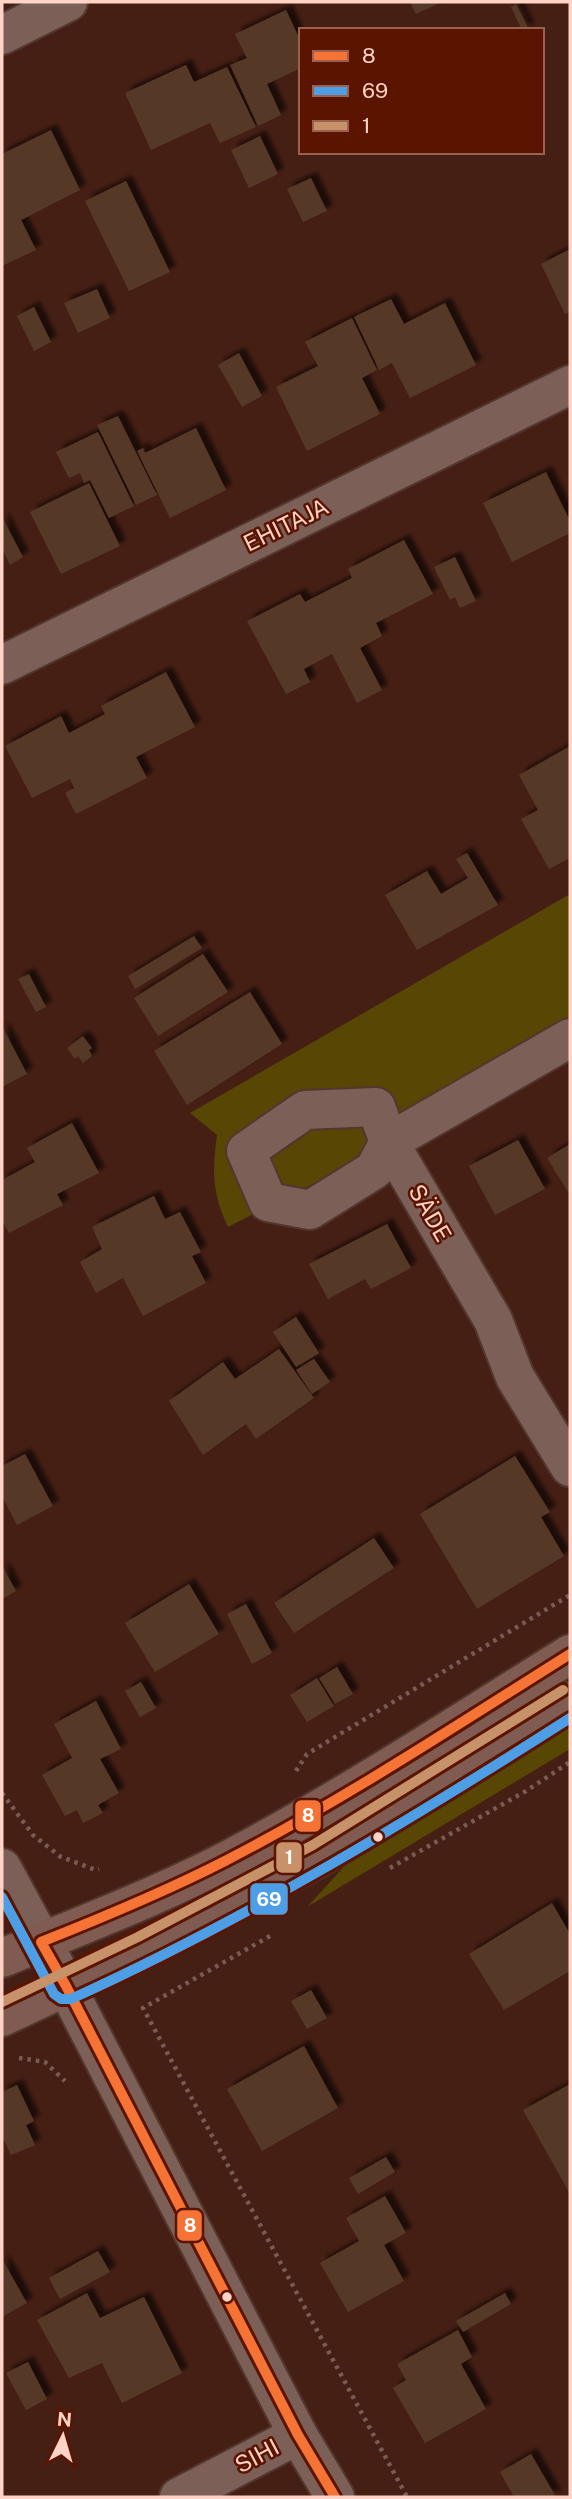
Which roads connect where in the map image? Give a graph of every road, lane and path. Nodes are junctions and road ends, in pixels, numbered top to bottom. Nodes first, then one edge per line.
1 (68, 2) edge
2 (2, 35) edge
3 (570, 386) edge
4 (2, 666) edge
5 (570, 1038) edge
6 (570, 1467) edge
7 (570, 1595) edge
8 (570, 1654) edge
9 (570, 1702) edge
10 (295, 1774) dead end
11 (2, 1793) edge
12 (2, 1868) edge
13 (106, 1868) dead end
14 (41, 1942) junction
15 (2, 1958) edge
16 (66, 1986) junction
17 (143, 2008) dead end
18 (2, 2017) edge
19 (13, 2057) dead end
20 (45, 2062) dead end
21 (298, 2435) junction
22 (179, 2497) edge
23 (335, 2497) edge
24 (407, 2497) edge

1 - 2 street
3 - 4 street, EHITAJA
5 - 6 street, SÄDE
7 - 10 path
8 - 14 highway
9 - 16 highway
11 - 13 path
12 - 14 street
14 - 15 highway
14 - 16 street
16 - 18 highway
16 - 21 street
17 - 24 path
19 - 20 path
21 - 22 street, SIHI
21 - 23 street

